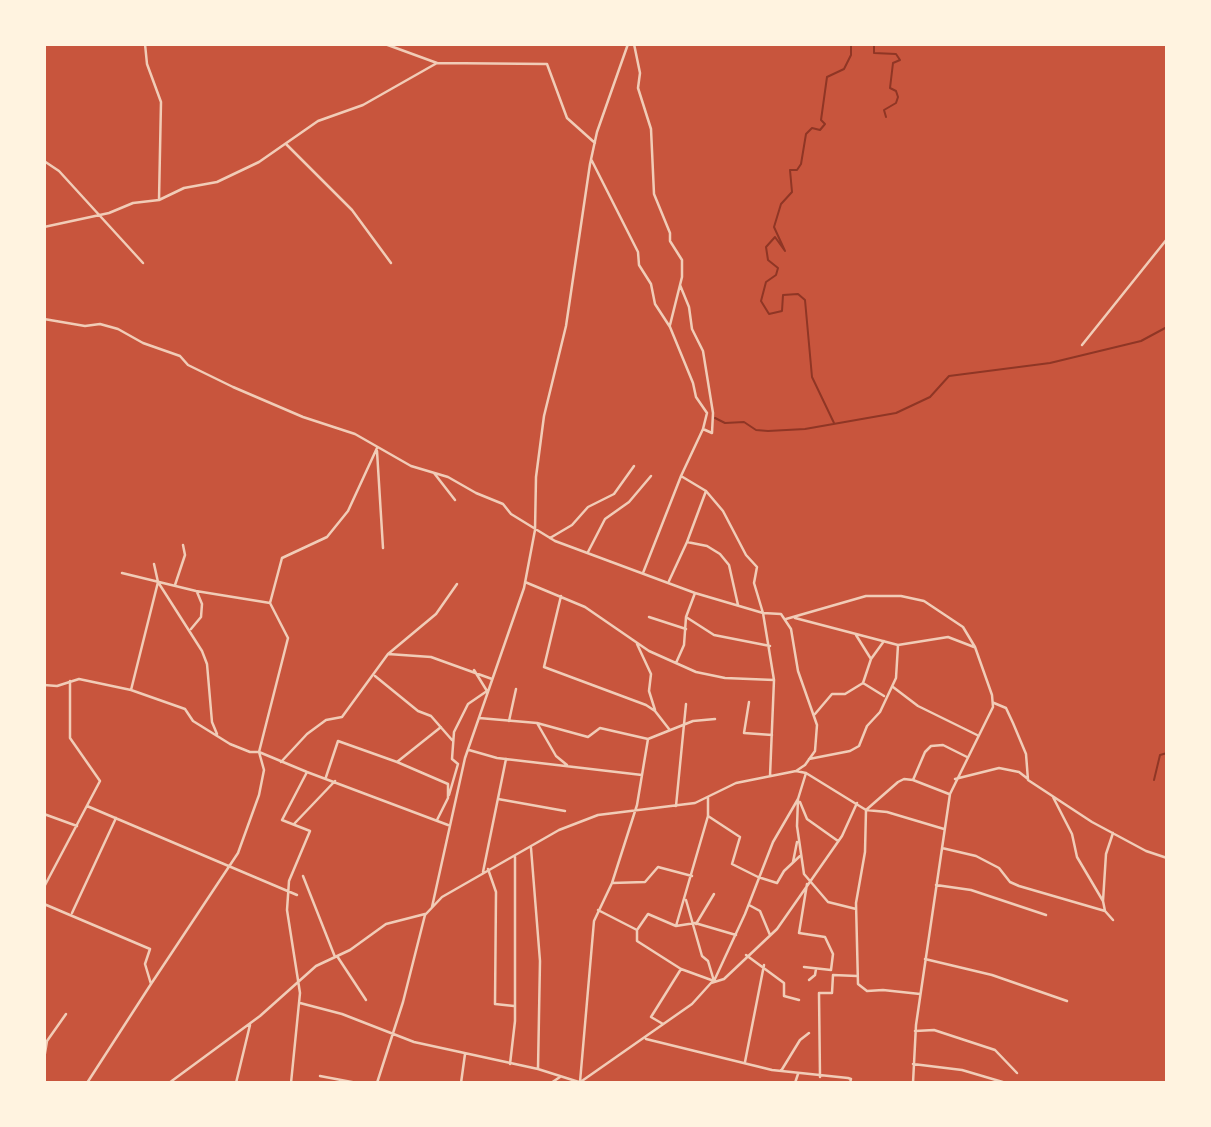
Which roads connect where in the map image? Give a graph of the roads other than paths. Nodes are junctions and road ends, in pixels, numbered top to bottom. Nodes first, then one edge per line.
1 (145, 44) edge
2 (385, 44) edge
3 (628, 44) edge
4 (634, 44) edge
5 (437, 63) junction
6 (595, 143) junction
7 (286, 144) junction
8 (591, 159) junction
9 (44, 161) edge
10 (159, 200) junction
11 (99, 214) junction
12 (44, 227) edge
13 (1167, 239) edge
14 (143, 263) dead end
15 (391, 263) dead end
16 (680, 285) junction
17 (44, 319) edge
18 (670, 327) junction
19 (1082, 345) dead end
20 (703, 429) junction
21 (377, 448) junction
22 (634, 466) dead end
23 (434, 473) junction
24 (651, 476) dead end
25 (681, 476) junction
26 (706, 491) junction
27 (455, 500) dead end
28 (535, 530) junction
29 (550, 538) junction
30 (687, 542) junction
31 (183, 545) dead end
32 (383, 548) dead end
33 (588, 552) junction
34 (154, 564) dead end
35 (122, 573) dead end
36 (643, 573) junction
37 (158, 582) junction
38 (525, 582) junction
39 (669, 582) junction
40 (457, 584) dead end
41 (175, 585) junction
42 (196, 591) junction
43 (695, 593) junction
44 (561, 596) junction
45 (270, 603) junction
46 (738, 605) junction
47 (764, 612) junction
48 (649, 617) dead end
49 (686, 617) junction
50 (792, 618) junction
51 (786, 620) junction
52 (191, 629) junction
53 (686, 629) junction
54 (856, 635) junction
55 (636, 640) junction
56 (885, 641) junction
57 (898, 645) junction
58 (770, 646) junction
59 (975, 647) junction
60 (388, 654) junction
61 (871, 659) junction
62 (676, 663) junction
63 (474, 670) junction
64 (374, 675) junction
65 (492, 679) junction
66 (774, 680) junction
67 (70, 681) junction
68 (863, 683) junction
69 (44, 685) edge
70 (891, 686) junction
71 (131, 690) junction
72 (516, 690) dead end
73 (487, 691) junction
74 (885, 696) junction
75 (749, 702) dead end
76 (994, 703) junction
77 (685, 704) dead end
78 (655, 711) junction
79 (815, 714) junction
80 (479, 718) junction
81 (715, 719) dead end
82 (509, 720) junction
83 (537, 723) junction
84 (683, 725) junction
85 (441, 727) junction
86 (669, 729) junction
87 (217, 734) junction
88 (772, 735) junction
89 (977, 735) junction
90 (648, 739) junction
91 (452, 740) junction
92 (468, 750) junction
93 (259, 752) junction
94 (967, 757) junction
95 (506, 759) junction
96 (809, 759) junction
97 (282, 762) junction
98 (397, 762) junction
99 (569, 767) junction
100 (796, 771) junction
101 (307, 772) junction
102 (807, 774) junction
103 (642, 775) junction
104 (770, 776) junction
105 (326, 777) junction
106 (955, 779) junction
107 (336, 780) junction
108 (913, 780) junction
109 (1028, 780) junction
110 (950, 794) junction
111 (1052, 794) junction
112 (448, 798) junction
113 (708, 798) junction
114 (498, 799) junction
115 (798, 799) junction
116 (858, 803) junction
117 (88, 806) junction
118 (676, 806) junction
119 (866, 810) junction
120 (565, 811) dead end
121 (634, 812) junction
122 (44, 814) edge
123 (708, 816) junction
124 (116, 818) junction
125 (437, 820) junction
126 (293, 824) junction
127 (449, 825) junction
128 (77, 826) junction
129 (945, 830) junction
130 (1113, 833) junction
131 (798, 839) junction
132 (838, 841) junction
133 (531, 848) junction
134 (942, 848) junction
135 (514, 856) junction
136 (800, 856) junction
137 (1167, 858) edge
138 (793, 862) junction
139 (229, 867) junction
140 (488, 869) junction
141 (483, 872) junction
142 (303, 876) dead end
143 (692, 876) junction
144 (758, 877) junction
145 (808, 881) junction
146 (612, 883) junction
147 (936, 885) junction
148 (44, 887) edge
149 (714, 894) dead end
150 (297, 895) dead end
151 (685, 897) junction
152 (1103, 901) junction
153 (44, 904) edge
154 (749, 905) junction
155 (856, 909) junction
156 (431, 910) junction
157 (598, 910) junction
158 (1105, 911) junction
159 (71, 915) junction
160 (425, 915) junction
161 (1046, 915) dead end
162 (1114, 920) dead end
163 (696, 923) junction
164 (676, 926) junction
165 (637, 930) junction
166 (736, 935) junction
167 (770, 935) junction
168 (746, 955) junction
169 (336, 956) junction
170 (925, 959) junction
171 (764, 965) junction
172 (804, 967) dead end
173 (681, 969) junction
174 (816, 969) junction
175 (831, 970) junction
176 (833, 975) junction
177 (857, 976) junction
178 (809, 980) dead end
179 (714, 981) junction
180 (151, 984) junction
181 (299, 984) junction
182 (920, 994) junction
183 (366, 1000) dead end
184 (799, 1000) dead end
185 (1067, 1001) dead end
186 (300, 1003) junction
187 (515, 1006) junction
188 (65, 1014) dead end
189 (250, 1024) junction
190 (663, 1025) junction
191 (915, 1031) junction
192 (391, 1034) junction
193 (808, 1034) dead end
194 (644, 1038) junction
195 (465, 1054) junction
196 (44, 1059) edge
197 (745, 1062) junction
198 (913, 1063) junction
199 (510, 1064) junction
200 (538, 1069) junction
201 (781, 1071) junction
202 (1017, 1073) dead end
203 (798, 1074) junction
204 (320, 1076) dead end
205 (561, 1076) junction
206 (820, 1077) junction
207 (86, 1083) edge
208 (169, 1083) edge
209 (236, 1083) edge
210 (291, 1083) edge
211 (357, 1083) edge
212 (377, 1083) edge
213 (460, 1083) edge
214 (551, 1083) edge
215 (580, 1083) edge
216 (795, 1083) edge
217 (850, 1083) edge
218 (913, 1083) edge
219 (1006, 1083) edge

1 - 10 street
2 - 5 street
3 - 6 street
4 - 16 street
5 - 6 street
5 - 7 street
6 - 8 street
7 - 10 street
7 - 15 street
8 - 18 street
8 - 28 street
9 - 11 street
10 - 11 street
11 - 12 street
11 - 14 street
13 - 19 street
16 - 18 street
16 - 20 street
17 - 21 street
18 - 20 street
20 - 25 street
21 - 23 street
21 - 32 street
21 - 45 street
22 - 29 street
23 - 27 street
23 - 28 street
24 - 33 street
25 - 26 street
25 - 36 street
26 - 30 street
26 - 47 street
28 - 29 street
28 - 38 street
29 - 33 street
30 - 39 street
30 - 46 street
31 - 41 street
33 - 36 street
34 - 37 street
35 - 37 street
36 - 39 street
37 - 41 street
37 - 52 street
37 - 71 street
38 - 44 street
38 - 65 street
39 - 43 street
40 - 60 street
41 - 42 street
42 - 45 street
42 - 52 street
43 - 46 street
43 - 49 street
44 - 55 street
44 - 78 street
45 - 93 street
46 - 47 street
47 - 51 street
47 - 58 street
48 - 53 street
49 - 53 street
49 - 58 street
50 - 51 street
50 - 54 street
50 - 59 street
51 - 79 street
52 - 87 street
53 - 62 street
54 - 56 street
54 - 61 street
55 - 62 street
55 - 78 street
56 - 57 street
56 - 61 street
57 - 59 street
57 - 70 street
58 - 66 street
59 - 76 street
60 - 63 street
60 - 64 street
61 - 68 street
62 - 66 street
63 - 65 street
63 - 73 street
64 - 85 street
64 - 97 street
65 - 73 street
66 - 88 street
67 - 69 street
67 - 71 street
67 - 117 street
68 - 74 street
68 - 79 street
70 - 74 street
70 - 89 street
71 - 87 street
72 - 82 street
73 - 80 street
73 - 91 street
74 - 96 street
75 - 88 street
76 - 89 street
76 - 109 street
77 - 84 street
78 - 86 street
79 - 96 street
80 - 82 street
80 - 92 street
81 - 84 street
82 - 83 street
83 - 90 street
83 - 99 street
84 - 86 street
84 - 118 street
85 - 91 street
85 - 98 street
86 - 90 street
87 - 93 street
88 - 104 street
89 - 94 street
90 - 103 street
91 - 112 street
92 - 95 street
92 - 127 street
93 - 97 street
93 - 139 street
94 - 106 street
94 - 108 street
95 - 99 street
95 - 114 street
96 - 100 street
97 - 101 street
98 - 105 street
98 - 112 street
99 - 103 street
100 - 102 street
100 - 104 street
101 - 105 street
101 - 126 street
102 - 115 street
102 - 116 street
103 - 121 street
104 - 113 street
105 - 107 street
106 - 109 street
106 - 110 street
107 - 125 street
107 - 126 street
108 - 110 street
108 - 119 street
109 - 111 street
110 - 129 street
111 - 130 street
111 - 152 street
112 - 125 street
113 - 118 street
113 - 123 street
114 - 120 street
114 - 141 street
115 - 131 street
115 - 132 street
115 - 144 street
116 - 119 street
116 - 132 street
117 - 124 street
117 - 128 street
118 - 121 street
119 - 129 street
119 - 155 street
121 - 133 street
121 - 146 street
122 - 128 street
123 - 143 street
123 - 144 street
124 - 139 street
124 - 159 street
125 - 127 street
126 - 181 street
127 - 156 street
128 - 148 street
129 - 134 street
130 - 137 street
130 - 152 street
131 - 136 street
131 - 138 street
132 - 145 street
133 - 135 street
133 - 200 street
134 - 147 street
134 - 158 street
135 - 140 street
135 - 187 street
136 - 138 street
136 - 145 street
138 - 144 street
139 - 150 street
139 - 180 street
140 - 141 street
140 - 187 street
141 - 156 street
142 - 169 street
143 - 146 street
143 - 151 street
144 - 154 street
145 - 155 street
145 - 167 street
145 - 175 street
146 - 157 street
147 - 161 street
147 - 170 street
149 - 163 street
151 - 163 street
151 - 164 street
152 - 158 street
153 - 159 street
154 - 166 street
154 - 167 street
155 - 177 street
156 - 160 street
157 - 165 street
157 - 215 street
158 - 162 street
159 - 180 street
160 - 169 street
160 - 192 street
163 - 164 street
163 - 166 street
163 - 179 street
164 - 165 street
165 - 173 street
166 - 179 street
167 - 168 street
168 - 171 street
168 - 179 street
169 - 181 street
169 - 183 street
170 - 182 street
170 - 185 street
171 - 184 street
171 - 197 street
172 - 174 street
173 - 179 street
173 - 190 street
174 - 175 street
174 - 178 street
175 - 176 street
176 - 177 street
176 - 206 street
177 - 182 street
179 - 190 street
180 - 207 street
181 - 186 street
181 - 189 street
182 - 191 street
186 - 192 street
186 - 210 street
187 - 199 street
188 - 196 street
189 - 208 street
189 - 209 street
190 - 194 street
191 - 198 street
191 - 202 street
192 - 195 street
192 - 212 street
193 - 201 street
194 - 197 street
194 - 215 street
195 - 199 street
195 - 213 street
197 - 201 street
198 - 218 street
198 - 219 street
199 - 200 street
200 - 205 street
201 - 203 street
203 - 206 street
203 - 216 street
204 - 211 street
205 - 214 street
205 - 215 street
206 - 217 street

